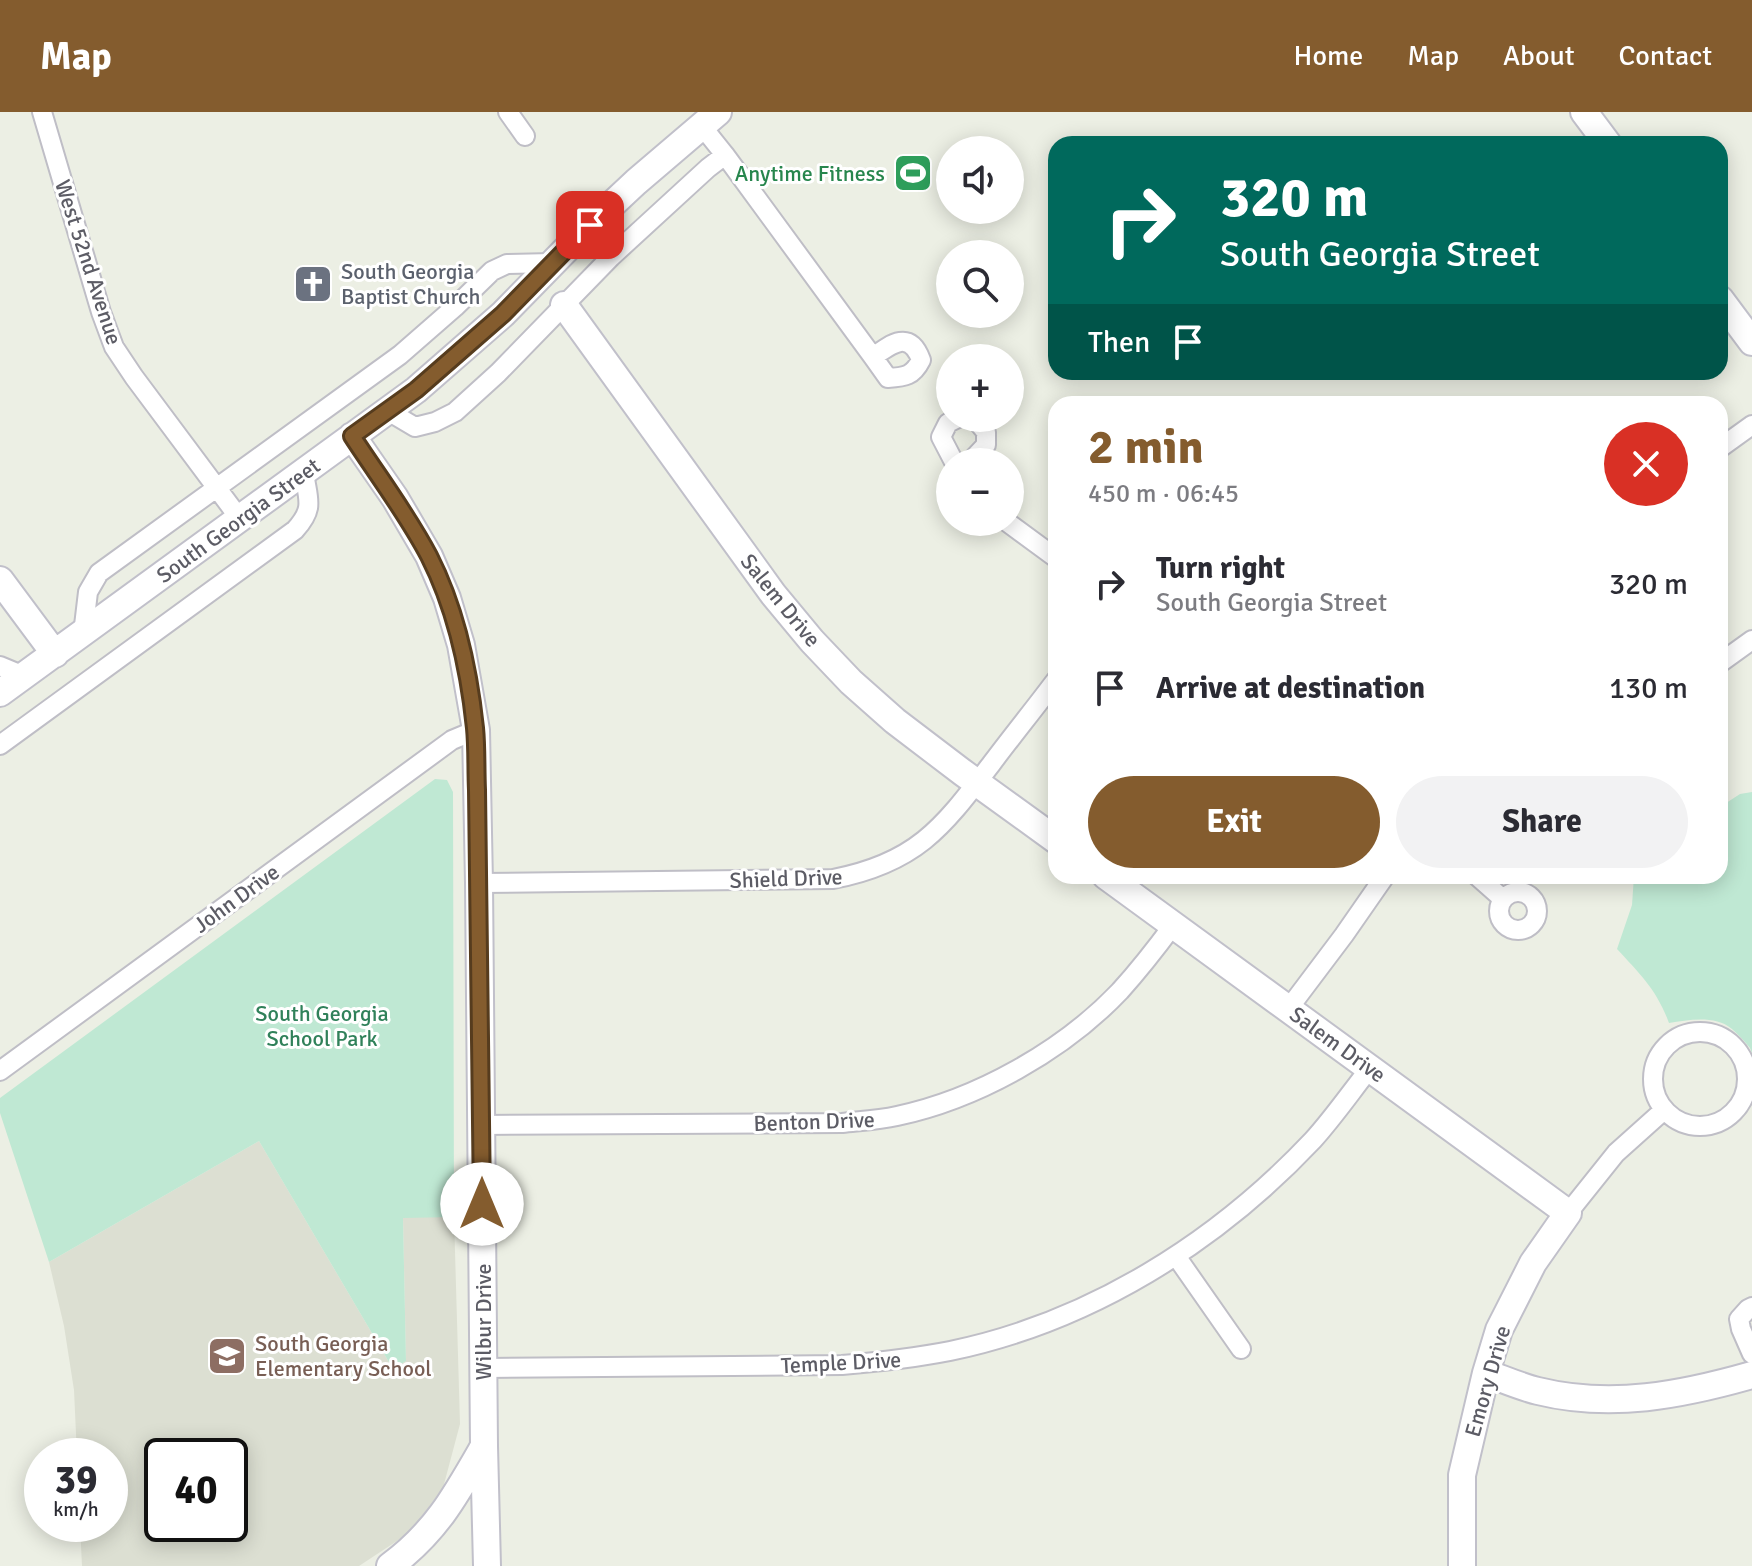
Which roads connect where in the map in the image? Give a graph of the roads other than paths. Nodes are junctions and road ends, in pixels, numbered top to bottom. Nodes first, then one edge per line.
1 (42, 112) edge
2 (508, 112) edge
3 (1584, 112) edge
4 (709, 118) edge
5 (525, 136) dead end
6 (1602, 136) edge
7 (725, 155) junction
8 (552, 263) junction
9 (564, 305) junction
10 (1728, 310) edge
11 (1752, 342) edge
12 (873, 357) dead end
13 (388, 411) junction
14 (1752, 425) edge
15 (352, 436) junction
16 (1728, 442) edge
17 (304, 473) junction
18 (217, 489) junction
19 (240, 519) junction
20 (1024, 534) edge
21 (1048, 552) edge
22 (0, 580) edge
23 (83, 634) junction
24 (1752, 640) edge
25 (55, 654) junction
26 (1728, 657) edge
27 (12, 671) edge
28 (1048, 690) edge
29 (0, 693) edge
30 (476, 730) junction
31 (0, 745) edge
32 (977, 783) junction
33 (1048, 834) edge
34 (479, 883) junction
35 (1117, 884) edge
36 (1379, 884) edge
37 (1486, 884) edge
38 (1503, 899) dead end
39 (1174, 924) junction
40 (1289, 1008) junction
41 (1370, 1068) junction
42 (0, 1071) edge
43 (1664, 1110) junction
44 (481, 1125) junction
45 (1568, 1213) junction
46 (1176, 1256) junction
47 (1752, 1307) edge
48 (1241, 1349) dead end
49 (1752, 1354) edge
50 (484, 1368) junction
51 (1486, 1373) junction
52 (1752, 1375) edge
53 (484, 1446) junction
54 (390, 1566) edge
55 (487, 1566) edge
56 (1462, 1566) edge

1 - 18 street, West 52nd Avenue
2 - 5 street
3 - 6 street
4 - 7 street
4 - 8 street, South Georgia Street
7 - 9 street
7 - 12 street
8 - 13 street, South Georgia Street
8 - 18 street
9 - 13 street
9 - 32 street, Salem Drive
10 - 11 street
13 - 15 street, South Georgia Street
14 - 16 street
15 - 17 street, South Georgia Street
15 - 30 street, Wilbur Drive
17 - 19 street, South Georgia Street
17 - 31 street
18 - 19 street, West 52nd Avenue
18 - 23 street
19 - 23 street, South Georgia Street
20 - 21 street
22 - 25 street
23 - 25 street, South Georgia Street
24 - 26 street
25 - 27 street, South Georgia Street
27 - 29 street, South Georgia Street
28 - 32 street, Shield Drive
30 - 34 street, Wilbur Drive
30 - 42 street, John Drive
32 - 33 street, Salem Drive
32 - 34 street, Shield Drive
34 - 44 street, Wilbur Drive
35 - 39 street, Salem Drive
36 - 40 street
37 - 38 street
39 - 40 street, Salem Drive
39 - 44 street, Benton Drive
40 - 41 street, Salem Drive
41 - 45 street, Salem Drive
41 - 46 street, Temple Drive
43 - 43 street
43 - 45 street
44 - 50 street, Wilbur Drive
45 - 51 street, Emory Drive
46 - 48 street
46 - 50 street, Temple Drive
47 - 49 street
50 - 53 street, Wilbur Drive
51 - 52 street
51 - 56 street, Emory Drive
53 - 54 street
53 - 55 street, Wilbur Drive

